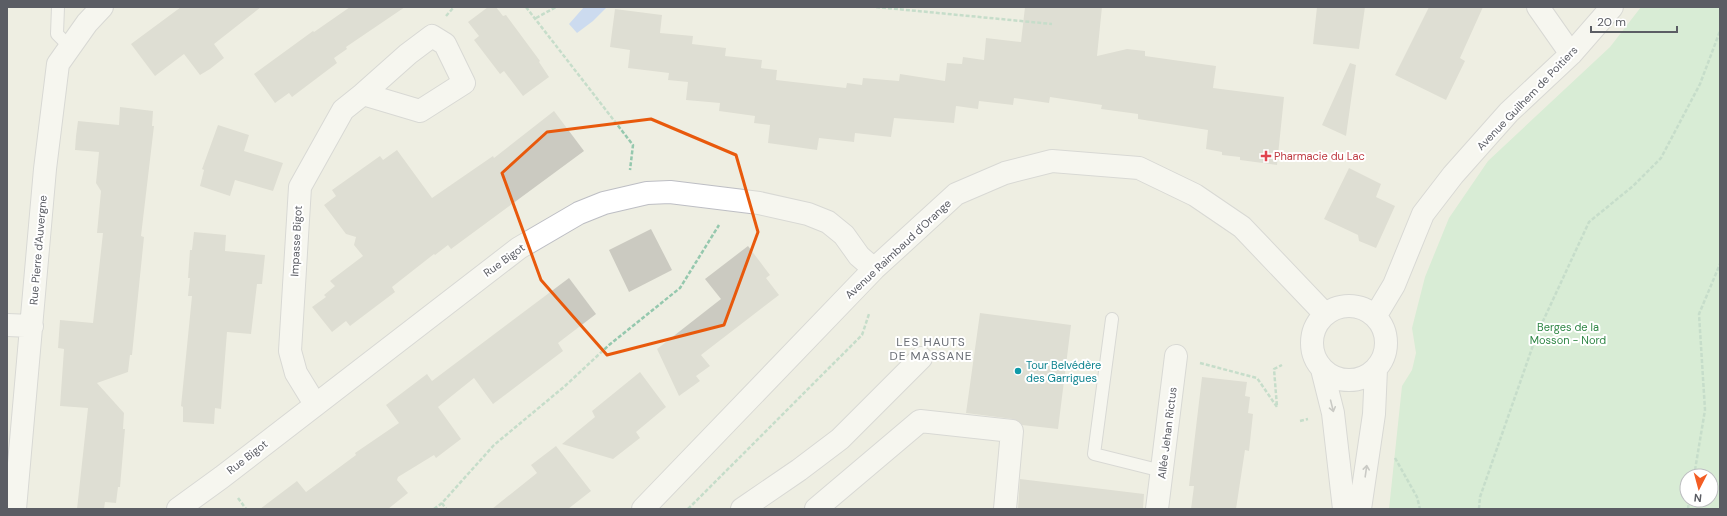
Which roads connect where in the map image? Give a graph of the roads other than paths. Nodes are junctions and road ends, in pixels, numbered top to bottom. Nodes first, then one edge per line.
1 (58, 7) edge
2 (102, 7) edge
3 (1538, 7) edge
4 (1612, 7) edge
5 (69, 46) junction
6 (1571, 54) junction
7 (363, 94) dead end
8 (874, 269) junction
9 (1325, 314) junction
10 (1376, 315) junction
11 (1112, 319) dead end
12 (7, 325) edge
13 (32, 326) junction
14 (1176, 356) road end
15 (921, 358) dead end
16 (1322, 369) junction
17 (1376, 369) junction
18 (315, 404) junction
19 (1162, 471) junction
20 (15, 509) edge
21 (178, 509) edge
22 (644, 509) edge
23 (742, 509) edge
24 (816, 509) edge
25 (1005, 509) edge
26 (1157, 509) edge
27 (1344, 509) edge
28 (1360, 509) edge

1 - 5 lane
2 - 5 street, Rue Pierre d'Auvergne
3 - 6 street
4 - 6 street, Avenue Guilhem de Poitiers
5 - 13 street, Rue Pierre d'Auvergne
6 - 10 street, Avenue Guilhem de Poitiers
7 - 18 street, Impasse Bigot
8 - 9 street, Avenue Raimbaud d'Orange
8 - 18 street, Rue Bigot
8 - 22 street, Avenue Raimbaud d'Orange
9 - 10 street
9 - 16 street
10 - 17 street
11 - 19 lane
12 - 13 street
13 - 20 street, Rue Pierre d'Auvergne
14 - 19 street, Allée Jehan Rictus
15 - 23 street
16 - 17 street
16 -> 27 street
28 -> 17 street
18 - 21 street, Rue Bigot
19 - 26 street, Allée Jehan Rictus
24 - 25 street

